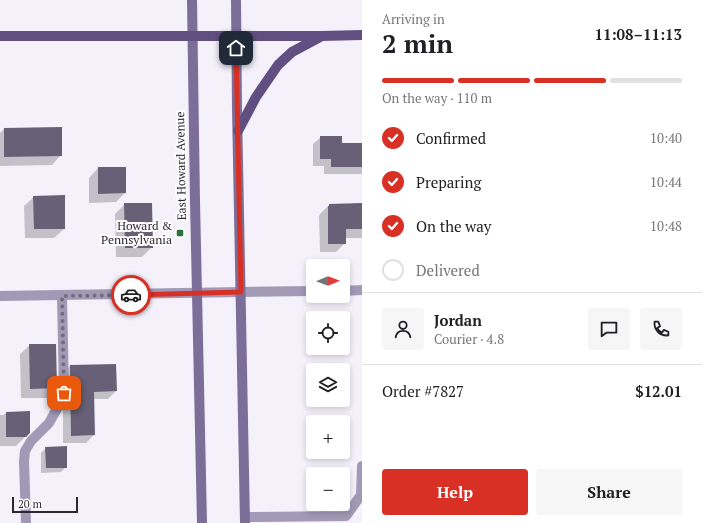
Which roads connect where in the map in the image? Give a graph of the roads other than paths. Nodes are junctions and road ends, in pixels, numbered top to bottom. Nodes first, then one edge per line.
1 (192, 0) edge
2 (236, 0) edge
3 (362, 35) edge
4 (0, 36) edge
5 (192, 36) junction
6 (236, 36) junction
7 (322, 36) junction
8 (238, 131) junction
9 (362, 290) edge
10 (306, 291) edge
11 (350, 291) edge
12 (241, 292) junction
13 (198, 293) junction
14 (0, 296) edge
15 (62, 296) junction
16 (362, 466) edge
17 (362, 494) edge
18 (245, 520) edge
19 (26, 523) edge
20 (202, 523) edge

1 - 5 main road, East Howard Avenue
2 - 6 main road
3 - 7 main road
4 - 5 main road
5 - 6 main road
5 - 13 main road, East Howard Avenue
6 - 7 main road
6 - 8 main road
7 - 8 main road
8 - 12 main road
9 - 11 street
10 - 12 street
12 - 13 street
12 - 18 main road
13 - 15 street
13 - 20 main road, East Howard Avenue
14 - 15 street
15 - 19 street
16 - 17 street
17 - 18 street

